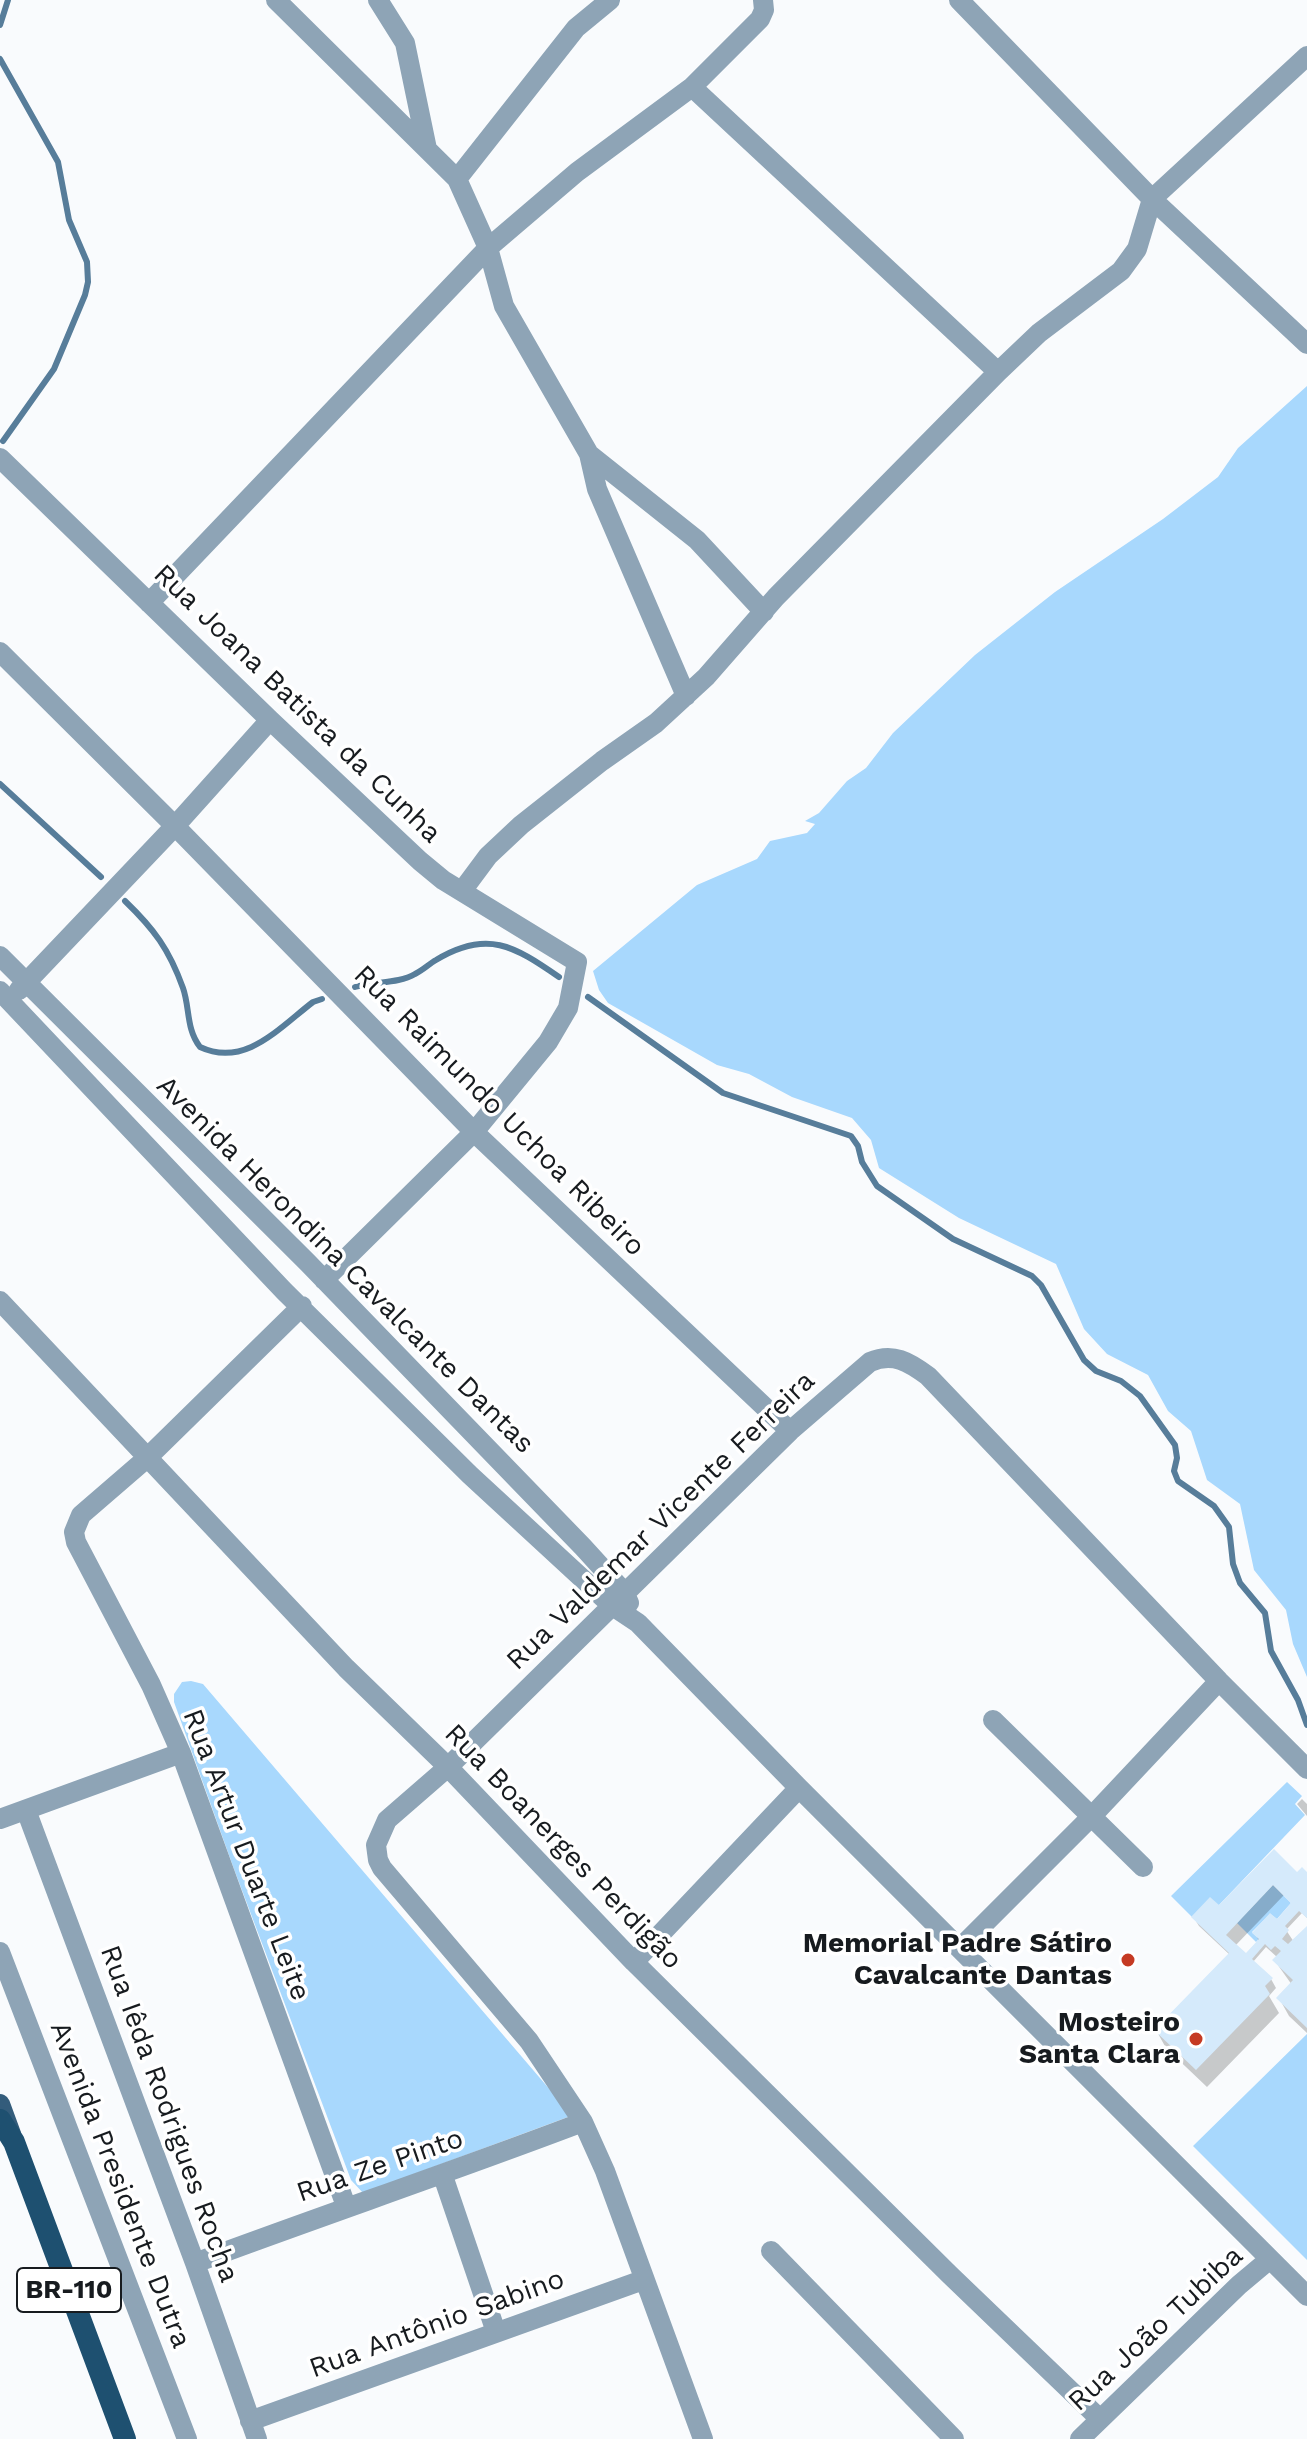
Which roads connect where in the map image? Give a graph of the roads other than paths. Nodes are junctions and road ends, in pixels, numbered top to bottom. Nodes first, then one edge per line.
1 (276, 0) edge
2 (378, 0) edge
3 (610, 0) edge
4 (763, 0) edge
5 (959, 0) edge
6 (1307, 56) edge
7 (692, 87) junction
8 (427, 149) junction
9 (457, 179) junction
10 (1152, 199) junction
11 (488, 248) junction
12 (1307, 344) edge
13 (998, 372) junction
14 (589, 454) junction
15 (0, 458) edge
16 (149, 603) junction
17 (764, 612) junction
18 (0, 652) edge
19 (686, 696) junction
20 (270, 720) junction
21 (175, 826) junction
22 (462, 891) junction
23 (0, 956) edge
24 (26, 982) junction
25 (3, 1001) edge
26 (474, 1132) junction
27 (308, 1263) junction
28 (324, 1280) junction
29 (284, 1291) junction
30 (0, 1301) edge
31 (302, 1306) junction
32 (790, 1431) junction
33 (147, 1458) junction
34 (618, 1599) junction
35 (1219, 1681) junction
36 (993, 1720) dead end
37 (181, 1753) junction
38 (448, 1767) junction
39 (1307, 1769) edge
40 (799, 1788) junction
41 (26, 1810) junction
42 (1092, 1816) junction
43 (0, 1819) edge
44 (1143, 1867) dead end
45 (960, 1948) junction
46 (0, 1952) edge
47 (634, 1962) junction
48 (0, 2104) edge
49 (0, 2120) edge
50 (583, 2122) junction
51 (14, 2142) junction
52 (443, 2176) junction
53 (346, 2206) junction
54 (771, 2251) dead end
55 (1270, 2259) junction
56 (195, 2263) junction
57 (643, 2280) junction
58 (1307, 2296) edge
59 (496, 2332) junction
60 (1100, 2419) junction
61 (254, 2430) edge
62 (125, 2439) edge
63 (187, 2439) edge
64 (702, 2439) edge
65 (954, 2439) edge
66 (1080, 2439) edge

1 - 8 street
2 - 8 street
3 - 9 street
4 - 7 street
5 - 10 street
6 - 10 street
7 - 11 street
7 - 13 street
8 - 9 street
9 - 11 street
10 - 12 street
10 - 13 street
11 - 14 street
11 - 16 street
13 - 17 street
14 - 17 street
14 - 19 street
15 - 16 street, Rua Joana Batista da Cunha
16 - 20 street, Rua Joana Batista da Cunha
17 - 19 street
18 - 21 street, Rua Raimundo Uchoa Ribeiro
19 - 22 street
20 - 21 street
20 - 22 street, Rua Joana Batista da Cunha
21 - 24 street
21 - 26 street, Rua Raimundo Uchoa Ribeiro
22 - 26 street, Rua Joana Batista da Cunha
23 - 24 street, Avenida Herondina Cavalcante Dantas
24 - 25 street
24 - 27 street, Avenida Herondina Cavalcante Dantas
25 - 29 street, Avenida Herondina Cavalcante Dantas
26 - 28 street
26 - 32 street, Rua Raimundo Uchoa Ribeiro
27 - 28 street, Avenida Herondina Cavalcante Dantas
27 - 29 street
28 - 34 street, Avenida Herondina Cavalcante Dantas
29 - 31 street, Avenida Herondina Cavalcante Dantas
30 - 33 street, Rua Boanerges Perdigão
31 - 33 street
31 - 34 street, Avenida Herondina Cavalcante Dantas
32 - 34 street, Rua Valdemar Vicente Ferreira
32 - 35 street, Rua Valdemar Vicente Ferreira
33 - 37 street, Rua Artur Duarte Leite
33 - 38 street, Rua Boanerges Perdigão
34 - 38 street, Rua Valdemar Vicente Ferreira
34 - 40 street, Avenida Herondina Cavalcante Dantas
35 - 39 street, Rua Valdemar Vicente Ferreira
35 - 42 street
36 - 42 street
37 - 41 street
37 - 53 street, Rua Artur Duarte Leite
38 - 47 street, Rua Boanerges Perdigão
38 - 50 street, Rua Valdemar Vicente Ferreira
40 - 45 street, Avenida Herondina Cavalcante Dantas
40 - 47 street
41 - 43 street
41 - 56 street, Rua Iêda Rodrigues Rocha
42 - 44 street
42 - 45 street
45 - 55 street, Avenida Herondina Cavalcante Dantas
46 - 63 street, Avenida Presidente Dutra
47 - 60 street, Rua Boanerges Perdigão
48 - 51 main road, BR-110
49 - 51 highway
50 - 52 street, Rua Ze Pinto
50 - 57 street
51 - 62 highway, BR-110
52 - 53 street, Rua Ze Pinto
52 - 59 street
53 - 56 street, Rua Ze Pinto
54 - 65 street
55 - 58 street, Avenida Herondina Cavalcante Dantas
55 - 60 street, Rua João Tubiba
56 - 61 street, Rua Iêda Rodrigues Rocha
57 - 59 street, Rua Antônio Sabino
57 - 64 street
59 - 61 street, Rua Antônio Sabino
60 - 66 street, Rua João Tubiba

